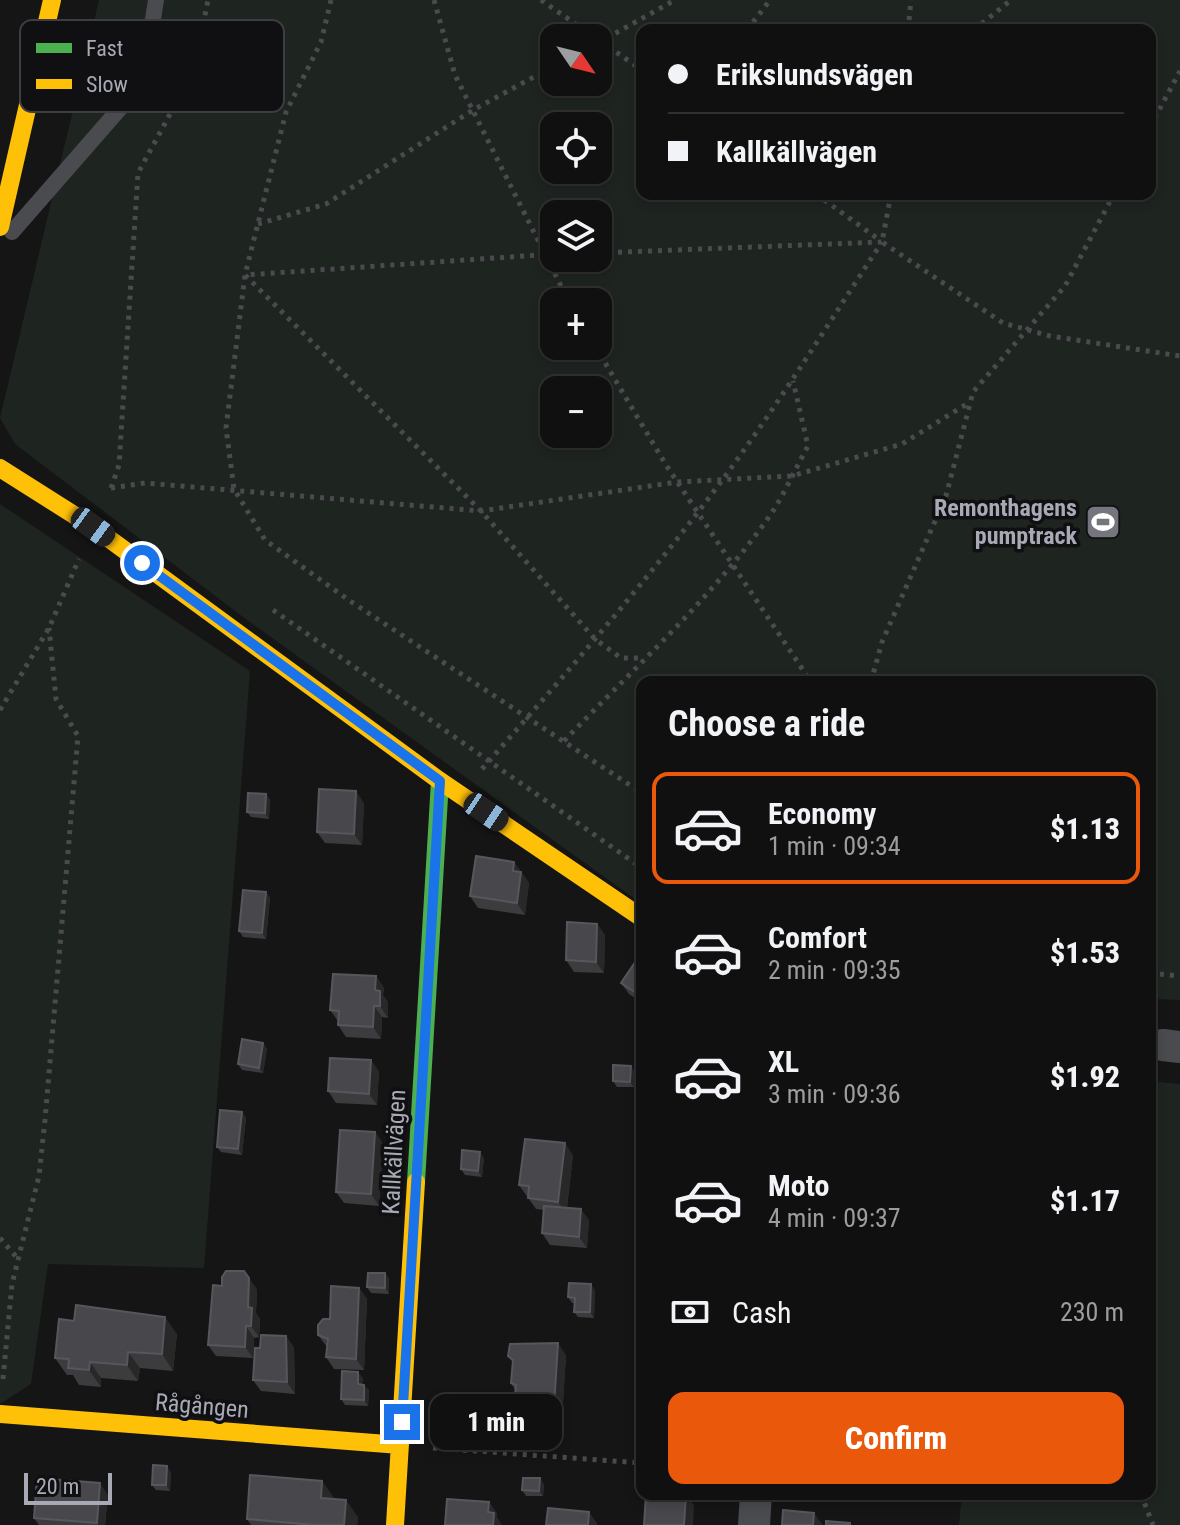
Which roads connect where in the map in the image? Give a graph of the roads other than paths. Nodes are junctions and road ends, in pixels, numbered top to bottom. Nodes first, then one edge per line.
1 (52, 0) edge
2 (156, 0) edge
3 (47, 20) edge
4 (153, 20) edge
5 (26, 112) edge
6 (117, 112) edge
7 (0, 227) edge
8 (0, 245) edge
9 (0, 468) edge
10 (440, 781) junction
11 (636, 914) edge
12 (0, 1414) edge
13 (400, 1445) junction
14 (756, 1500) edge
15 (395, 1525) edge
16 (754, 1525) edge

1 - 3 street
2 - 4 lane
5 - 7 street
6 - 8 lane
9 - 10 street
10 - 11 street
10 - 13 street, Kallkällvägen
12 - 13 street, Rågången
13 - 15 street, Kallkällvägen
14 - 16 street

